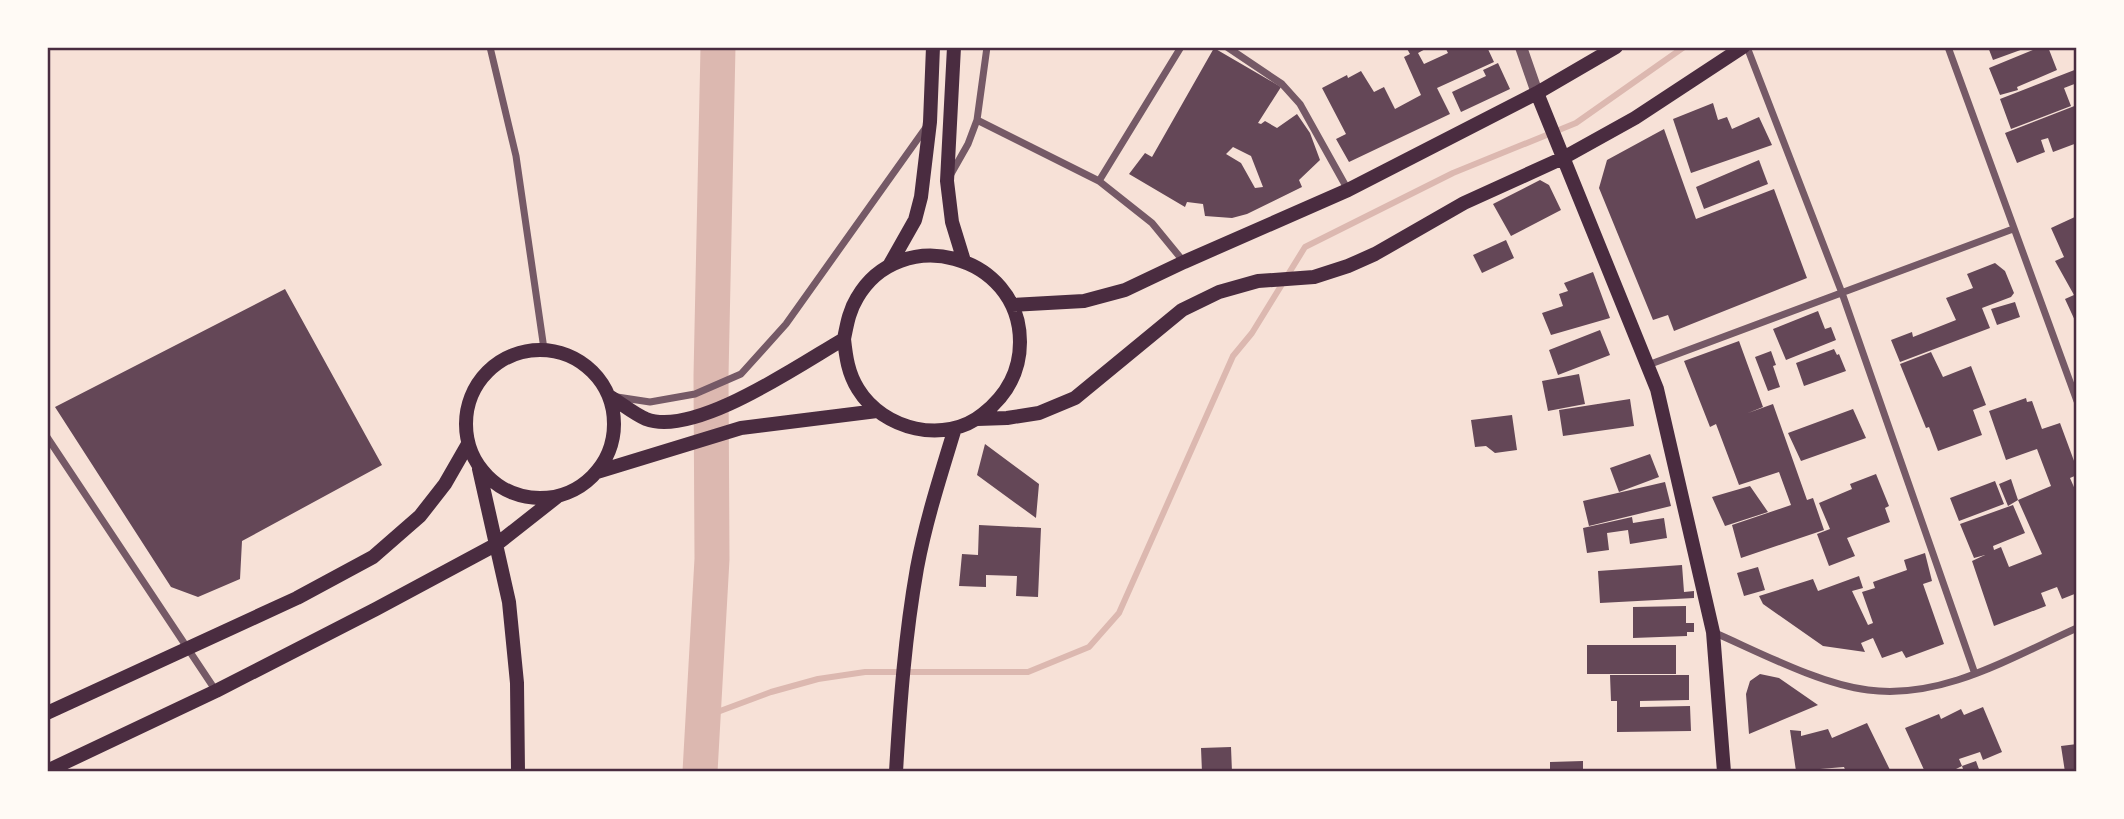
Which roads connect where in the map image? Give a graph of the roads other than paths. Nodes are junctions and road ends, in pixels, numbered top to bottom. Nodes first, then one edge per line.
1 (490, 47) edge
2 (933, 47) edge
3 (954, 47) edge
4 (987, 47) edge
5 (1181, 47) edge
6 (1227, 47) edge
7 (1521, 47) edge
8 (1616, 47) edge
9 (1745, 47) edge
10 (1948, 47) edge
11 (1537, 93) junction
12 (977, 120) junction
13 (930, 122) junction
14 (1561, 153) junction
15 (947, 181) junction
16 (1099, 181) junction
17 (1348, 190) junction
18 (2013, 229) junction
19 (964, 261) junction
20 (1184, 261) junction
21 (889, 266) junction
22 (1842, 293) junction
23 (1012, 304) junction
24 (844, 338) junction
25 (544, 349) junction
26 (1647, 365) junction
27 (610, 396) junction
28 (2077, 401) edge
29 (877, 411) junction
30 (977, 419) junction
31 (955, 428) junction
32 (47, 437) edge
33 (468, 444) junction
34 (478, 467) junction
35 (597, 472) junction
36 (558, 496) junction
37 (497, 544) junction
38 (2077, 628) edge
39 (1713, 632) junction
40 (188, 649) junction
41 (1975, 674) junction
42 (216, 691) junction
43 (47, 713) edge
44 (47, 771) edge
45 (518, 772) edge
46 (896, 772) edge
47 (1724, 772) edge

1 - 25 street
2 - 13 main road
3 - 15 main road
4 - 12 street
5 - 16 street
6 - 17 street
7 - 11 street
8 - 11 main road
9 - 14 main road
9 - 22 street
10 - 18 street
11 - 14 main road
11 - 17 main road
12 - 15 street
12 - 16 street
13 - 21 main road
13 - 27 street
14 - 26 main road
14 - 30 main road
15 - 19 main road
16 - 20 street
17 - 20 main road
18 - 22 street
18 - 28 street
19 - 21 main road
19 - 23 main road
20 - 23 main road
21 - 24 main road
22 - 26 street
22 - 41 street
23 - 30 main road
24 - 27 main road
24 - 29 main road
25 - 27 main road
25 - 33 main road
26 - 39 main road
27 - 35 main road
29 - 31 main road
29 - 35 main road
30 - 31 main road
31 - 46 main road
32 - 40 street
33 - 34 main road
33 - 40 main road
34 - 36 main road
34 - 37 main road
35 - 36 main road
36 - 37 main road
37 - 42 main road
37 - 45 main road
38 - 41 street
39 - 41 street
39 - 47 main road
40 - 42 street
40 - 43 main road
42 - 44 main road

